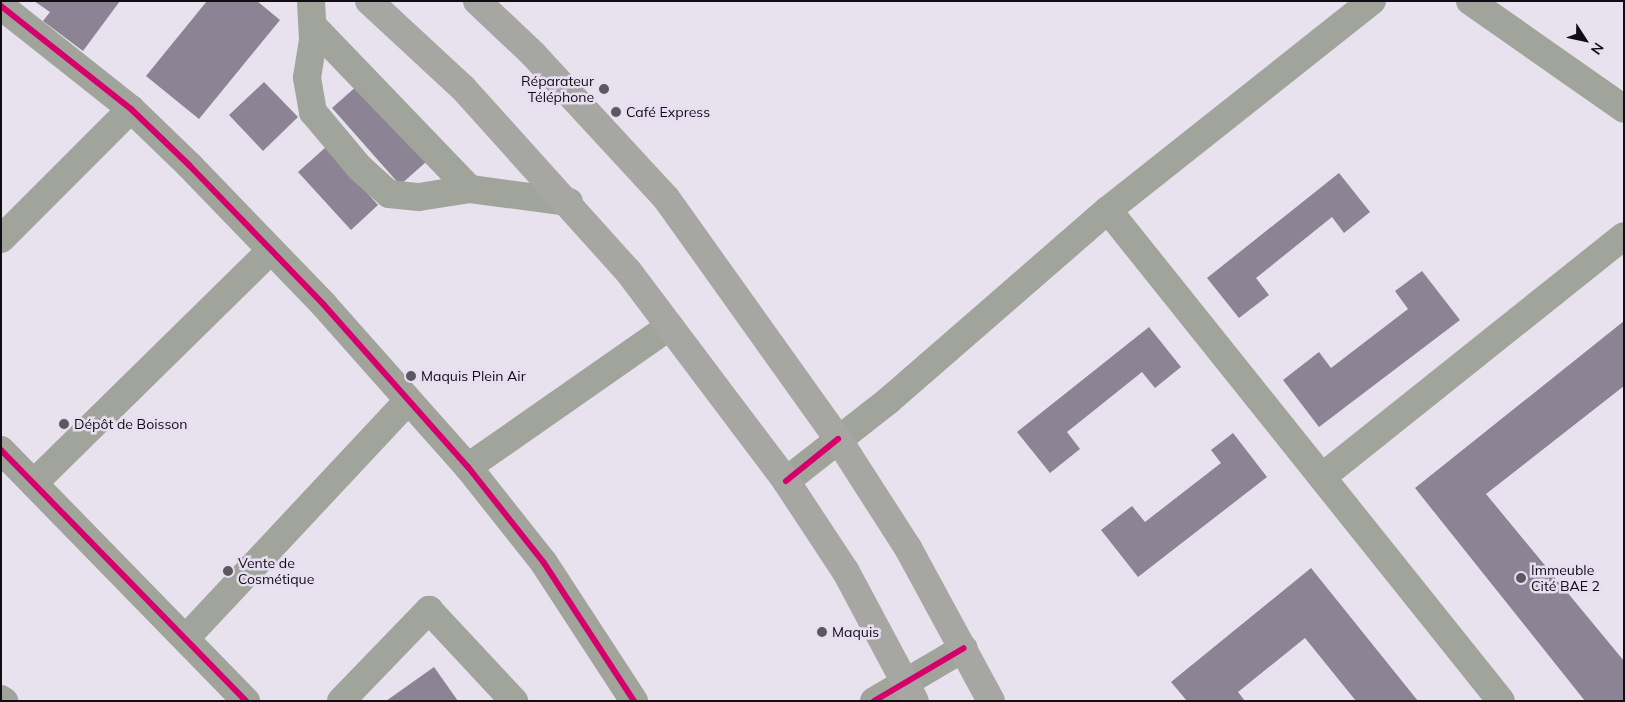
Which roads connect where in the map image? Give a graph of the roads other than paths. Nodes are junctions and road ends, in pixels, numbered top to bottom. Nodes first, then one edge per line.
1 (369, 1) edge
2 (477, 1) edge
3 (1372, 1) edge
4 (1470, 1) edge
5 (1, 6) edge
6 (312, 14) edge
7 (131, 109) junction
8 (1624, 109) edge
9 (470, 189) junction
10 (569, 202) junction
11 (1108, 210) junction
12 (1624, 236) edge
13 (1, 239) edge
14 (271, 250) junction
15 (670, 326) junction
16 (408, 401) junction
17 (838, 439) junction
18 (1, 450) edge
19 (468, 467) junction
20 (1322, 477) junction
21 (786, 481) junction
22 (34, 483) junction
23 (187, 637) junction
24 (964, 648) junction
25 (910, 692) edge
26 (246, 701) edge
27 (341, 701) edge
28 (514, 701) edge
29 (634, 701) edge
30 (874, 701) edge
31 (991, 701) edge
32 (1501, 701) edge

1 - 10 main road
2 - 17 main road
3 - 11 street
4 - 8 street
5 - 7 street
6 - 9 street
6 - 9 street
7 - 13 street
7 - 14 street
9 - 10 street
10 - 15 main road
11 - 17 street
11 - 20 street
12 - 20 street
14 - 16 street
14 - 22 street
15 - 19 street
15 - 21 main road
16 - 19 street
16 - 23 street
17 - 21 street
17 - 24 main road
18 - 22 street
19 - 29 street
20 - 32 street
21 - 25 main road
22 - 23 street
23 - 26 street
24 - 25 street
24 - 31 main road
25 - 30 street
27 - 28 street

